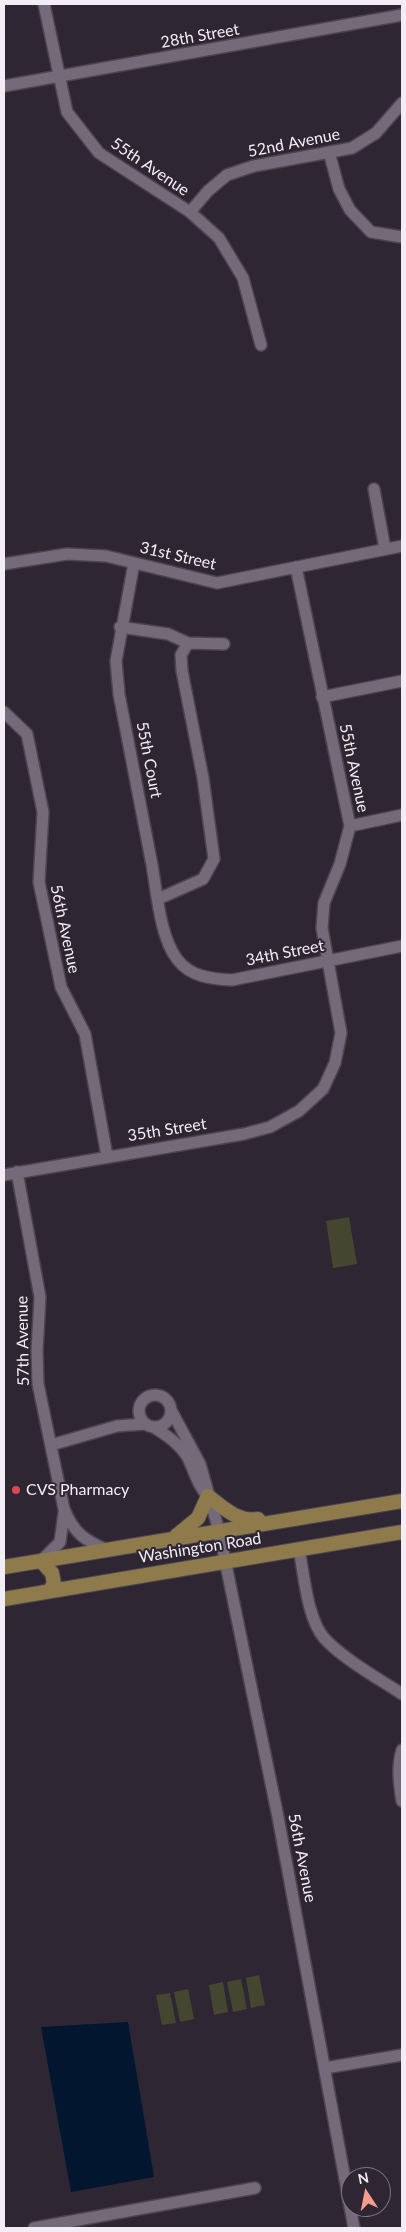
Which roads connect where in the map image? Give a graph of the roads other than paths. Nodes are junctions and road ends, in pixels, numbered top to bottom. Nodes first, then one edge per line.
1 (44, 4) edge
2 (402, 15) edge
3 (58, 78) junction
4 (4, 86) edge
5 (402, 102) edge
6 (329, 152) junction
7 (190, 212) junction
8 (402, 238) edge
9 (261, 345) dead end
10 (374, 489) dead end
11 (402, 546) edge
12 (385, 549) junction
13 (134, 563) junction
14 (4, 564) edge
15 (296, 567) junction
16 (120, 627) junction
17 (188, 643) junction
18 (224, 644) dead end
19 (402, 681) edge
20 (322, 697) junction
21 (4, 712) edge
22 (402, 815) edge
23 (350, 826) junction
24 (158, 899) junction
25 (402, 946) edge
26 (178, 960) joint
27 (329, 961) junction
28 (323, 1089) joint
29 (107, 1156) junction
30 (17, 1172) junction
31 (4, 1175) edge
32 (140, 1407) junction
33 (171, 1410) junction
34 (149, 1425) junction
35 (117, 1426) junction
36 (51, 1445) junction
37 (208, 1496) junction
38 (402, 1501) edge
39 (64, 1509) junction
40 (306, 1517) junction
41 (219, 1531) junction
42 (402, 1532) edge
43 (173, 1538) junction
44 (108, 1550) junction
45 (299, 1550) junction
46 (41, 1561) junction
47 (224, 1561) junction
48 (5, 1569) edge
49 (49, 1591) junction
50 (4, 1599) edge
51 (402, 1694) edge
52 (402, 1750) edge
53 (402, 1801) edge
54 (402, 2055) edge
55 (325, 2068) junction
56 (255, 2188) dead end
57 (34, 2228) edge
58 (354, 2228) edge

1 - 3 street, 55th Avenue
2 - 3 street, 28th Street
3 - 4 street, 28th Street
3 - 7 street, 55th Avenue
5 - 6 street, 52nd Avenue
6 - 7 street, 52nd Avenue
6 - 8 street
7 - 9 street, 55th Avenue
10 - 12 street
11 - 12 street, 31st Street
12 - 15 street, 31st Street
13 - 14 street, 31st Street
13 - 15 street, 31st Street
13 - 16 street, 55th Court
15 - 20 street, 55th Avenue
16 - 17 street
16 - 24 street, 55th Court
17 - 18 street
17 - 24 street
19 - 20 street
20 - 23 street, 55th Avenue
21 - 29 street, 56th Avenue
22 - 23 street
23 - 27 street, 55th Avenue
24 - 26 street, 55th Court
25 - 27 street, 34th Street
26 - 27 street, 34th Street
27 - 28 street, 55th Avenue
28 - 29 street, 35th Street
29 - 30 street, 35th Street
30 - 31 street, 35th Street
30 - 36 street, 57th Avenue
32 - 33 street
32 - 34 street
32 - 35 street
33 - 34 street
33 - 37 street, 56th Avenue
34 - 35 street
34 - 37 street, 56th Avenue
35 - 36 street
36 - 39 street, 57th Avenue
37 - 40 main road
37 - 41 street, 56th Avenue
37 - 43 main road
38 - 40 main road, Washington Road
39 - 44 street, 57th Avenue
39 - 46 street, 57th Avenue
40 - 41 main road, Washington Road
41 - 43 main road, Washington Road
41 - 47 street, 56th Avenue
42 - 45 main road, Washington Road
43 - 44 main road, Washington Road
44 - 46 main road, Washington Road
45 - 47 main road, Washington Road
45 - 51 street
46 - 48 main road, Washington Road
46 - 49 main road
47 - 49 main road, Washington Road
47 - 55 street, 56th Avenue
49 - 50 main road, Washington Road
52 - 53 street
54 - 55 street
55 - 58 street, 56th Avenue
56 - 57 street

